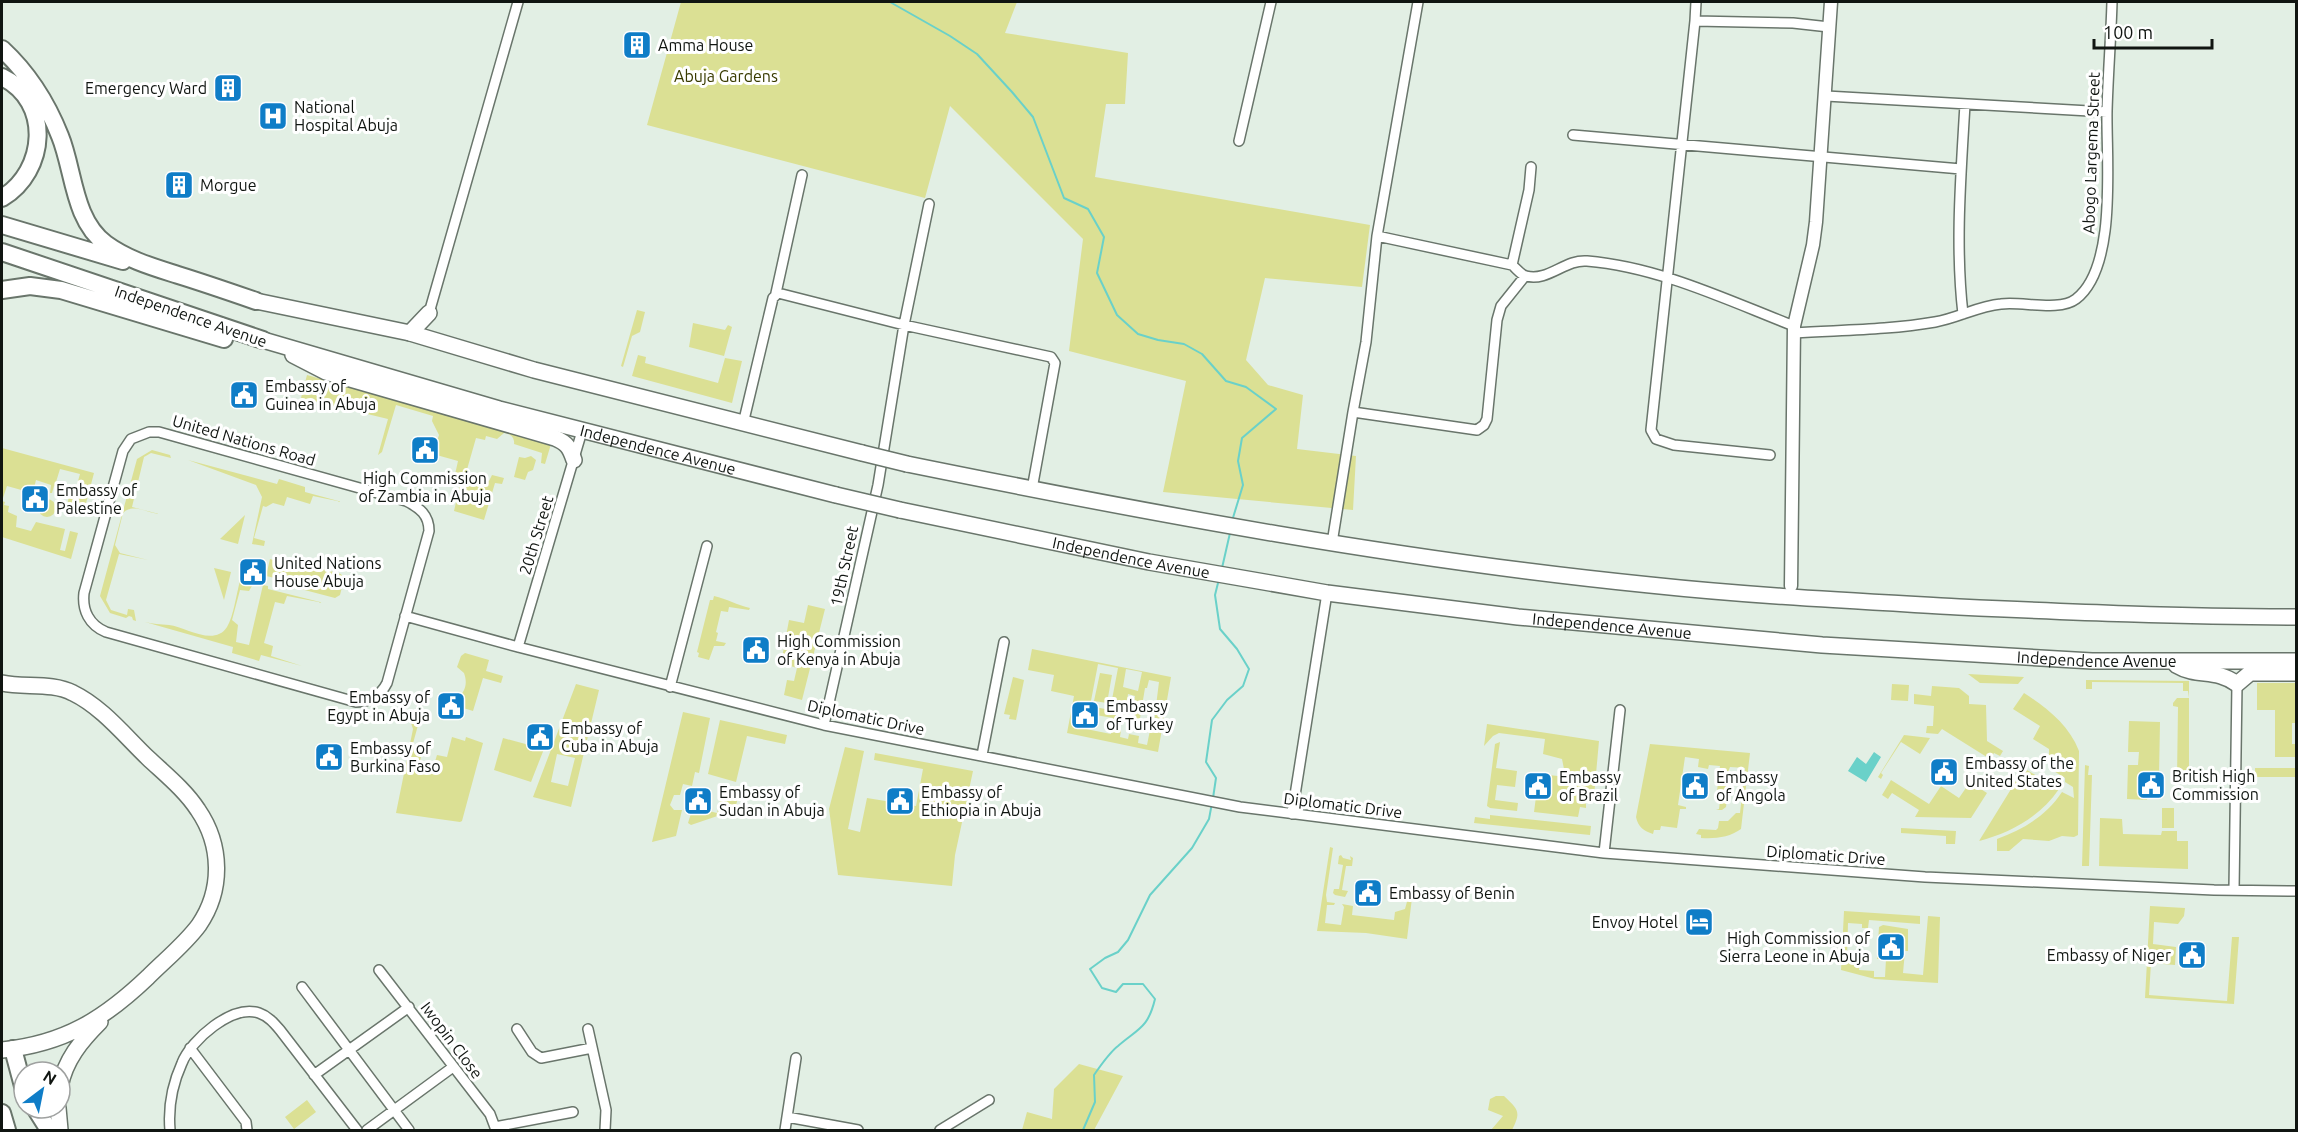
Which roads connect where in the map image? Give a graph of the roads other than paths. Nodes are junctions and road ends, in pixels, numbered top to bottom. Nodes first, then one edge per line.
1 (518, 2) edge
2 (1271, 2) edge
3 (1418, 2) edge
4 (1696, 2) edge
5 (1831, 2) edge
6 (2112, 2) edge
7 (1695, 21) junction
8 (1829, 27) junction
9 (2, 49) edge
10 (2, 77) edge
11 (1826, 96) junction
12 (1965, 104) junction
13 (2107, 112) junction
14 (1574, 135) dead end
15 (1239, 141) dead end
16 (1681, 144) junction
17 (1821, 158) junction
18 (1531, 167) dead end
19 (1961, 169) junction
20 (802, 175) dead end
21 (2, 198) edge
22 (929, 204) dead end
23 (2, 225) edge
24 (1377, 236) junction
25 (2, 252) edge
26 (1512, 265) junction
27 (1525, 276) junction
28 (1667, 276) junction
29 (2, 291) edge
30 (776, 293) junction
31 (256, 301) junction
32 (429, 313) junction
33 (1963, 315) junction
34 (904, 325) junction
35 (1794, 329) junction
36 (410, 333) junction
37 (432, 339) junction
38 (263, 340) junction
39 (281, 346) junction
40 (466, 399) junction
41 (1353, 412) junction
42 (504, 423) junction
43 (743, 424) junction
44 (582, 431) junction
45 (1770, 455) dead end
46 (574, 460) junction
47 (1032, 489) junction
48 (1332, 543) junction
49 (707, 546) dead end
50 (1791, 586) dead end
51 (1327, 592) junction
52 (405, 616) junction
53 (2296, 617) edge
54 (1004, 642) dead end
55 (518, 647) junction
56 (2296, 661) edge
57 (2169, 662) junction
58 (2296, 673) edge
59 (2, 683) edge
60 (2237, 684) junction
61 (670, 687) junction
62 (1620, 710) dead end
63 (824, 725) junction
64 (982, 755) junction
65 (1292, 814) junction
66 (1604, 853) junction
67 (2234, 891) junction
68 (2296, 891) edge
69 (379, 970) dead end
70 (302, 987) dead end
71 (409, 1007) junction
72 (110, 1012) junction
73 (517, 1029) dead end
74 (588, 1029) dead end
75 (190, 1048) junction
76 (592, 1048) junction
77 (7, 1049) edge
78 (350, 1050) junction
79 (796, 1058) dead end
80 (68, 1060) edge
81 (453, 1067) junction
82 (314, 1075) junction
83 (989, 1100) dead end
84 (394, 1111) junction
85 (573, 1112) dead end
86 (2, 1113) edge
87 (787, 1117) junction
88 (495, 1129) edge
89 (7, 1131) edge
90 (170, 1131) edge
91 (247, 1131) edge
92 (357, 1131) edge
93 (367, 1131) edge
94 (409, 1131) edge
95 (605, 1131) edge
96 (785, 1131) edge
97 (858, 1131) edge
98 (940, 1131) edge

1 - 32 street
2 - 15 street
3 - 24 street
4 - 7 street
5 - 8 street
6 - 13 street, Abogo Largema Street
7 - 8 street
7 - 16 street
8 - 11 street
9 - 31 highway
10 - 21 highway
11 - 12 street
11 - 17 street
12 - 13 street
12 - 19 street
13 - 33 street, Abogo Largema Street
14 - 16 street
16 - 17 street
16 - 28 street
17 - 19 street
17 - 35 street
18 - 26 street
19 - 33 street
20 - 30 street
22 - 34 street, 19th Street
23 - 31 highway, Independence Avenue
24 - 26 street
24 - 41 street
25 - 38 highway, Independence Avenue
26 - 27 street
27 - 28 street
27 - 41 street
28 - 35 street
28 - 45 street
29 - 38 highway
30 - 34 street
30 - 43 street
31 - 36 main road, Independence Avenue
32 - 36 main road
32 - 37 main road
33 - 35 street, Abogo Largema Street
34 - 47 street
34 - 63 street, 19th Street
35 - 50 street
36 - 37 main road, Independence Avenue
37 - 43 main road, Independence Avenue
38 - 39 main road, Independence Avenue
39 - 40 main road, Independence Avenue
39 - 42 main road
40 - 42 main road
40 - 44 main road, Independence Avenue
41 - 48 street
42 - 46 main road
43 - 47 main road, Independence Avenue, bridge
44 - 46 street, 20th Street
44 - 51 main road, Independence Avenue, bridge
46 - 55 street, 20th Street
47 - 48 main road, Independence Avenue
48 - 53 main road, Independence Avenue
49 - 61 street
51 - 57 main road, Independence Avenue
51 - 65 street
52 - 52 street, United Nations Road
52 - 55 street, Diplomatic Drive
54 - 64 street
55 - 61 street, Diplomatic Drive
56 - 57 main road, Independence Avenue
57 - 60 main road
58 - 60 main road
59 - 72 main road
60 - 67 street
61 - 63 street, Diplomatic Drive
62 - 66 street
63 - 64 street, Diplomatic Drive
64 - 65 street, Diplomatic Drive
65 - 66 street, Diplomatic Drive
66 - 67 street, Diplomatic Drive
67 - 68 street, Diplomatic Drive
69 - 71 street, Iwopin Close
70 - 78 street
71 - 78 street
71 - 81 street, Iwopin Close
72 - 77 main road
72 - 80 main road
73 - 76 street
74 - 76 street
75 - 82 street
75 - 90 street
75 - 91 street
76 - 95 street
78 - 82 street
78 - 84 street
79 - 87 street
81 - 84 street
81 - 88 street, Iwopin Close
82 - 92 street
83 - 98 street
84 - 93 street
84 - 94 street
85 - 88 street
86 - 89 highway
87 - 96 street
87 - 97 street

